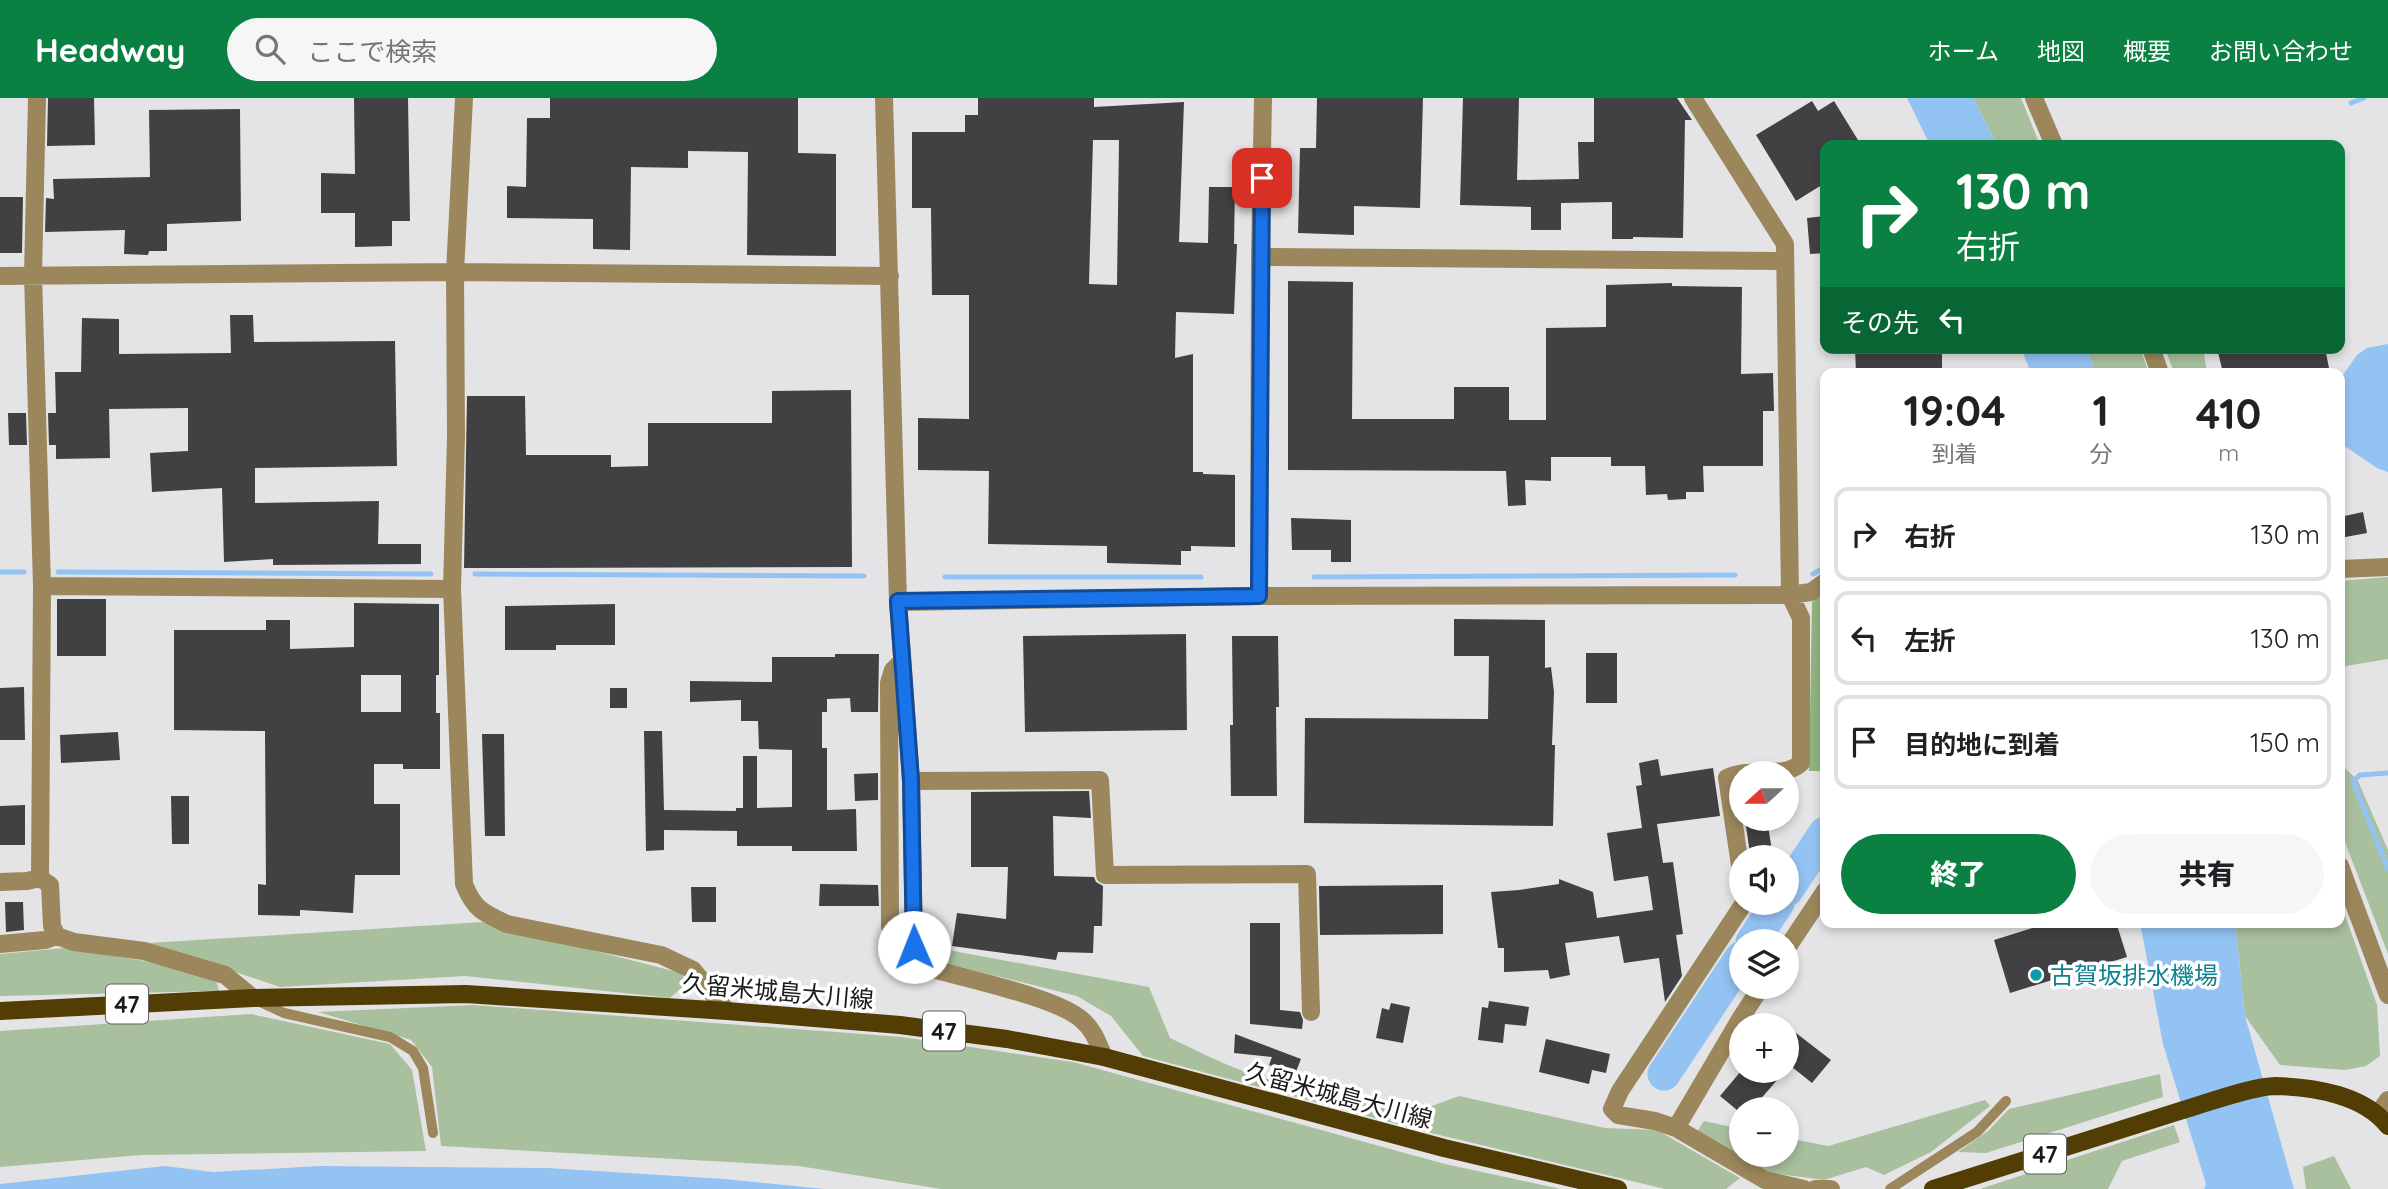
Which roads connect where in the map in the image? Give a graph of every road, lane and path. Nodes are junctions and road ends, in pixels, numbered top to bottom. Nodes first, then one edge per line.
1 (37, 98) edge
2 (464, 98) edge
3 (884, 98) edge
4 (1263, 98) edge
5 (1693, 98) edge
6 (2034, 98) edge
7 (2052, 140) edge
8 (1260, 257) junction
9 (1785, 261) junction
10 (455, 272) junction
11 (33, 275) junction
12 (0, 276) edge
13 (890, 276) junction
14 (2388, 567) edge
15 (2345, 569) edge
16 (42, 586) junction
17 (1820, 586) edge
18 (452, 589) junction
19 (1790, 595) junction
20 (1259, 596) junction
21 (898, 601) junction
22 (902, 661) junction
23 (911, 780) junction
24 (1737, 845) edge
25 (40, 878) junction
26 (2345, 879) edge
27 (0, 882) edge
28 (1820, 898) edge
29 (1736, 915) edge
30 (1799, 930) edge
31 (57, 936) junction
32 (0, 944) edge
33 (914, 947) junction
34 (2388, 995) edge
35 (253, 998) junction
36 (1753, 999) edge
37 (0, 1011) edge
38 (727, 1011) junction
39 (1311, 1012) dead end
40 (1104, 1057) junction
41 (2006, 1101) dead end
42 (2385, 1114) edge
43 (1676, 1128) junction
44 (433, 1133) dead end
45 (1618, 1189) edge
46 (1804, 1189) edge
47 (1815, 1189) edge
48 (1831, 1189) edge
49 (1889, 1189) edge
50 (1933, 1189) edge

1 - 11 street
2 - 10 street
3 - 13 street
4 - 8 street
5 - 9 street
6 - 7 street
8 - 9 street
8 - 20 street
9 - 19 street
10 - 11 street
10 - 13 street
10 - 18 street
11 - 12 street
11 - 16 street
13 - 21 street
14 - 15 street
16 - 18 street
16 - 25 street
17 - 19 street
18 - 38 street
19 - 20 street
19 - 24 street
20 - 21 street
21 - 22 street
22 - 23 street
22 - 33 street
23 - 33 street
23 - 39 street
25 - 27 street
25 - 31 street
26 - 34 street
28 - 30 street
29 - 43 street
31 - 32 street
31 - 35 street
33 - 40 street
35 - 37 main road, 久留米城島大川線 / 47
35 - 38 main road, 久留米城島大川線 / 47
35 - 44 lane
36 - 43 street
38 - 40 main road, 久留米城島大川線 / 47
40 - 45 main road, 久留米城島大川線 / 47
41 - 49 lane
42 - 50 main road, 47
43 - 46 street
47 - 48 street

